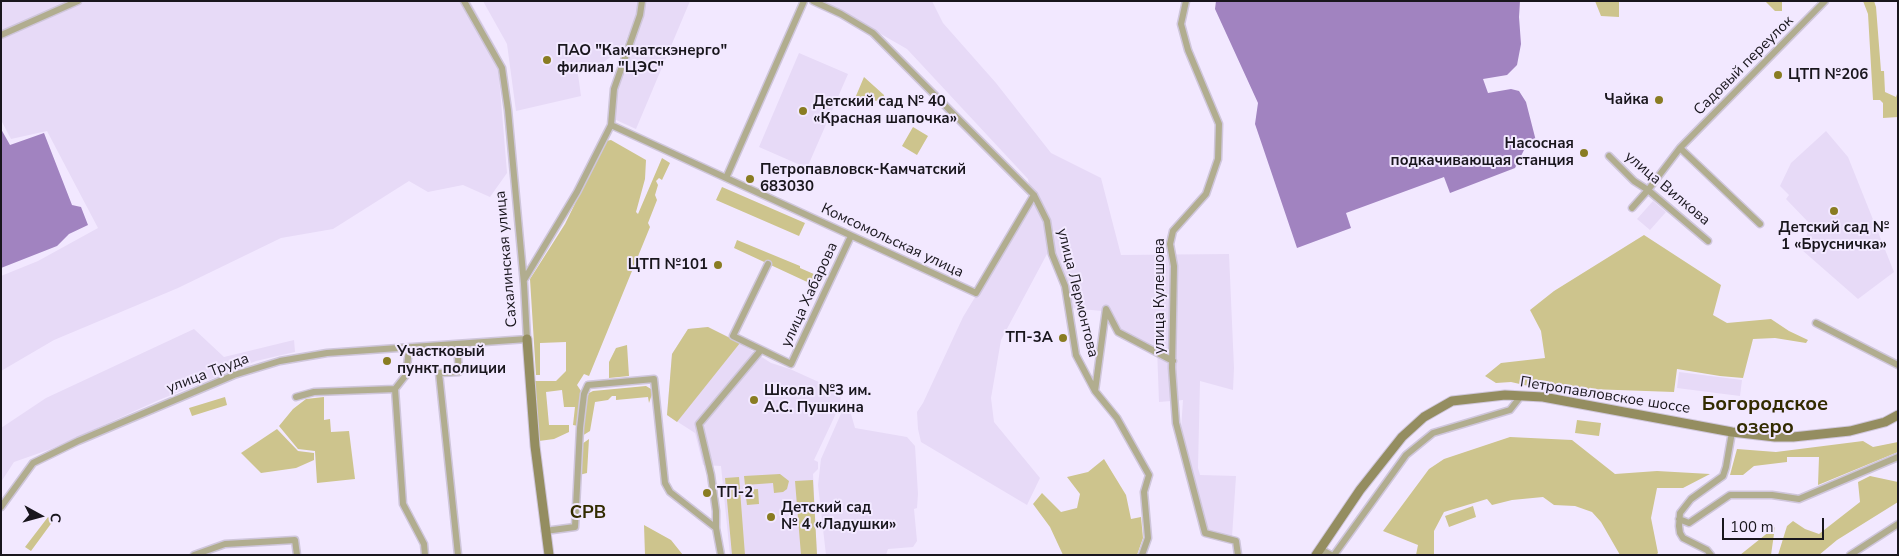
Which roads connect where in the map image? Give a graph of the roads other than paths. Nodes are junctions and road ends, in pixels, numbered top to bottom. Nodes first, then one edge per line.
1 (78, 1) edge
2 (464, 1) edge
3 (642, 1) edge
4 (804, 1) edge
5 (813, 1) edge
6 (1186, 1) edge
7 (1825, 1) edge
8 (1, 34) edge
9 (611, 125) junction
10 (1680, 148) junction
11 (1609, 156) dead end
12 (726, 178) junction
13 (1648, 190) junction
14 (1034, 195) junction
15 (1632, 208) dead end
16 (1760, 224) dead end
17 (851, 236) junction
18 (1708, 241) dead end
19 (768, 264) dead end
20 (524, 280) junction
21 (1816, 323) dead end
22 (527, 339) junction
23 (457, 345) junction
24 (409, 349) junction
25 (761, 350) junction
26 (1173, 361) junction
27 (1898, 365) edge
28 (395, 390) junction
29 (1095, 391) junction
30 (1521, 396) junction
31 (296, 397) dead end
32 (1898, 415) edge
33 (1732, 432) junction
34 (1898, 457) edge
35 (1, 507) edge
36 (1679, 519) junction
37 (1898, 524) edge
38 (716, 528) junction
39 (545, 530) junction
40 (1318, 552) edge
41 (194, 555) edge
42 (297, 555) edge
43 (425, 555) edge
44 (458, 555) edge
45 (549, 555) edge
46 (721, 555) edge
47 (1142, 555) edge
48 (1238, 555) edge
49 (1333, 555) edge
50 (1711, 555) edge
51 (1850, 555) edge

1 - 8 street
2 - 20 street, Сахалинская улица
3 - 9 street
4 - 12 street
5 - 14 street, улица Лермонтова
6 - 26 street, улица Кулешова
7 - 10 street, Садовый переулок
9 - 12 street, Комсомольская улица
9 - 20 street
10 - 13 street, Садовый переулок
10 - 16 street
11 - 13 street, улица Вилкова
12 - 17 street, Комсомольская улица
13 - 15 street, Садовый переулок
13 - 18 street, улица Вилкова
14 - 17 street, Комсомольская улица
14 - 29 street, улица Лермонтова
17 - 25 street, улица Хабарова
19 - 25 street
20 - 22 street, Сахалинская улица
21 - 27 street
22 - 23 street, улица Труда
22 - 39 main road, Сахалинская улица
23 - 24 street, улица Труда
23 - 44 street
24 - 28 street
24 - 35 street, улица Труда
25 - 38 street
26 - 29 street
26 - 48 street, улица Кулешова
28 - 31 street
28 - 43 street
29 - 47 street, улица Лермонтова
30 - 33 main road, Петропавловское шоссе
30 - 40 main road, Петропавловское шоссе
30 - 49 street
32 - 33 main road, Петропавловское шоссе
33 - 36 street
34 - 36 street
36 - 50 street
37 - 51 street
38 - 39 street
38 - 46 street
39 - 45 main road, Сахалинская улица
40 - 49 street
41 - 42 street

